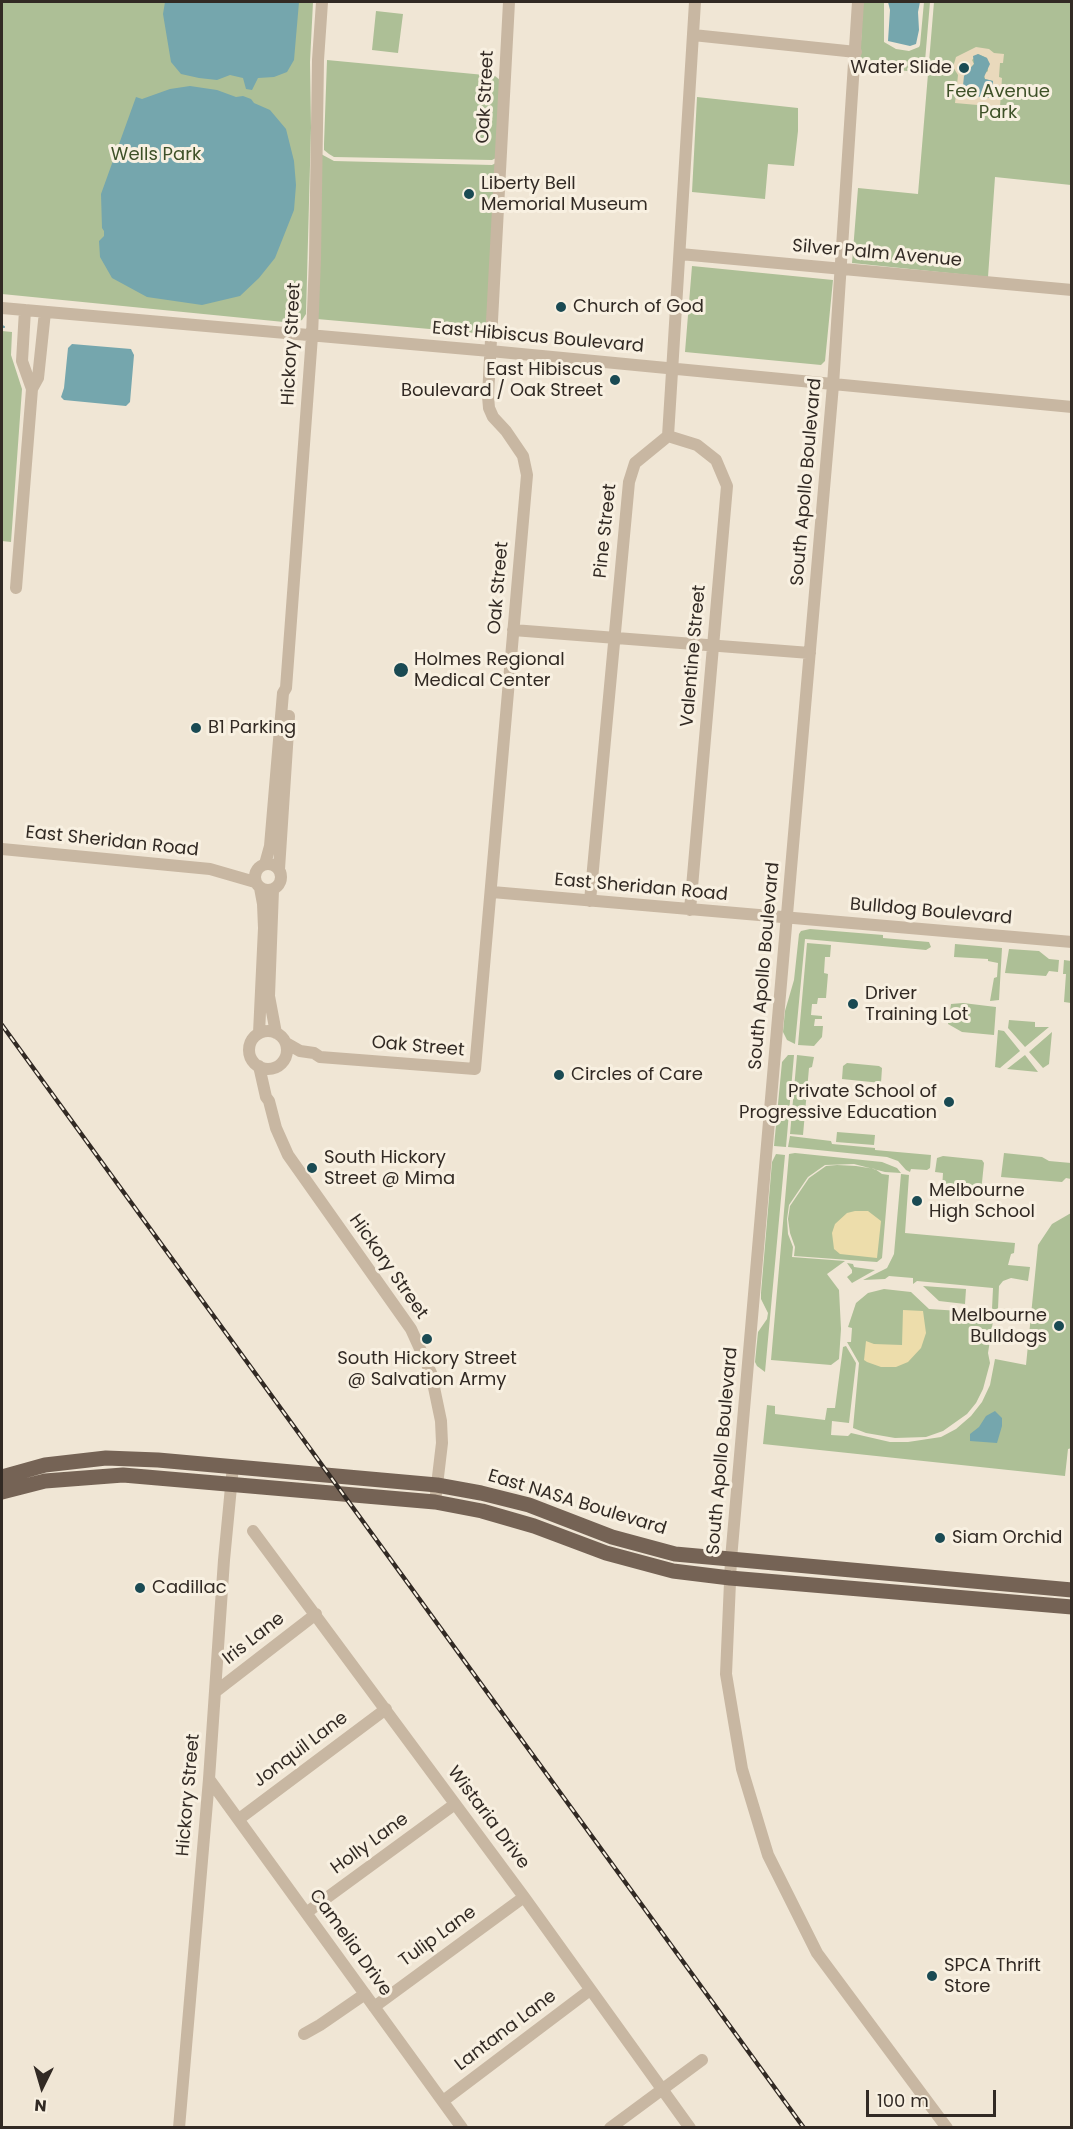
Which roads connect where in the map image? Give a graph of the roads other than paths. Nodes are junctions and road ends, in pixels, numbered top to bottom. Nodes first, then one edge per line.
1 (322, 2) edge
2 (509, 2) edge
3 (695, 2) edge
4 (858, 2) edge
5 (693, 35) junction
6 (856, 52) junction
7 (680, 254) junction
8 (842, 270) junction
9 (1071, 290) edge
10 (2, 308) edge
11 (25, 310) junction
12 (45, 312) junction
13 (312, 336) junction
14 (490, 351) junction
15 (673, 368) junction
16 (833, 385) junction
17 (32, 389) junction
18 (1071, 407) edge
19 (668, 436) junction
20 (16, 588) dead end
21 (513, 630) junction
22 (614, 638) junction
23 (713, 646) junction
24 (810, 653) junction
25 (280, 776) junction
26 (2, 849) edge
27 (262, 865) junction
28 (279, 869) junction
29 (218, 871) junction
30 (258, 885) junction
31 (273, 890) junction
32 (492, 892) junction
33 (590, 901) junction
34 (690, 910) junction
35 (787, 919) junction
36 (1071, 942) edge
37 (260, 1033) junction
38 (276, 1033) junction
39 (286, 1043) junction
40 (320, 1057) junction
41 (280, 1064) junction
42 (259, 1066) junction
43 (268, 1101) junction
44 (233, 1466) junction
45 (2, 1477) edge
46 (232, 1484) junction
47 (437, 1485) junction
48 (2, 1492) edge
49 (435, 1502) junction
50 (253, 1531) dead end
51 (612, 1537) junction
52 (606, 1553) junction
53 (731, 1559) junction
54 (730, 1578) junction
55 (1071, 1590) edge
56 (1071, 1606) edge
57 (316, 1614) junction
58 (215, 1692) junction
59 (386, 1709) junction
60 (209, 1779) junction
61 (455, 1804) junction
62 (238, 1819) junction
63 (524, 1897) junction
64 (306, 1913) junction
65 (591, 1990) junction
66 (364, 1994) junction
67 (374, 2007) junction
68 (304, 2034) dead end
69 (702, 2060) dead end
70 (662, 2090) junction
71 (443, 2101) junction
72 (179, 2127) edge
73 (462, 2127) edge
74 (610, 2127) edge
75 (690, 2127) edge
76 (947, 2127) edge

1 - 13 street, Hickory Street
2 - 14 street, Oak Street
3 - 5 street
4 - 6 street, South Apollo Boulevard
5 - 6 street
5 - 7 street
6 - 8 street, South Apollo Boulevard
7 - 8 street, Silver Palm Avenue
7 - 15 street
8 - 9 street, Silver Palm Avenue
8 - 16 street, South Apollo Boulevard
10 - 11 street, East Hibiscus Boulevard
11 - 12 street, East Hibiscus Boulevard
11 - 17 street
12 - 13 street, East Hibiscus Boulevard
12 - 17 street
13 - 14 street, East Hibiscus Boulevard
13 - 25 street, Hickory Street
14 - 15 street, East Hibiscus Boulevard
14 - 21 street, Oak Street
15 - 16 street, East Hibiscus Boulevard
15 - 19 street
16 - 18 street, East Hibiscus Boulevard
16 - 24 street, South Apollo Boulevard
17 - 20 street
19 - 22 street, Pine Street
19 - 23 street, Valentine Street
21 - 22 street
21 - 32 street, Oak Street
22 - 23 street
22 - 33 street, Pine Street
23 - 24 street
23 - 34 street, Valentine Street
24 - 35 street, South Apollo Boulevard
25 - 27 street, Hickory Street
25 - 28 street, Hickory Street
26 - 29 street, East Sheridan Road
27 - 28 street
27 - 29 street, East Sheridan Road
27 - 30 street
28 - 31 street
29 - 30 street, East Sheridan Road
30 - 31 street
30 - 37 street
31 - 38 street
32 - 33 street, East Sheridan Road
32 - 40 street, Oak Street
33 - 34 street, East Sheridan Road
34 - 35 street, East Sheridan Road
35 - 36 street, Bulldog Boulevard
35 - 53 street, South Apollo Boulevard
37 - 38 street
37 - 42 street
38 - 39 street
39 - 40 street, Oak Street
39 - 41 street
40 - 41 street, Oak Street
41 - 42 street
41 - 43 street, Hickory Street
42 - 43 street, Hickory Street
43 - 47 street, Hickory Street
44 - 45 main road, East NASA Boulevard
44 - 46 street, Hickory Street
44 - 47 main road, East NASA Boulevard
46 - 48 main road, East NASA Boulevard
46 - 49 main road, East NASA Boulevard
46 - 58 street, Hickory Street
47 - 49 street, Hickory Street
47 - 51 main road, East NASA Boulevard
49 - 52 main road, East NASA Boulevard
50 - 57 street, Wistaria Drive
51 - 52 main road
51 - 53 main road, East NASA Boulevard
52 - 54 main road, East NASA Boulevard
53 - 54 street, South Apollo Boulevard
53 - 55 main road, East NASA Boulevard
54 - 56 main road, East NASA Boulevard
54 - 76 street, South Apollo Boulevard
57 - 58 street, Iris Lane
57 - 59 street, Wistaria Drive
58 - 60 street, Hickory Street
59 - 61 street, Wistaria Drive
59 - 62 street, Jonquil Lane
60 - 62 street, Camelia Drive
60 - 72 street, Hickory Street
61 - 63 street, Wistaria Drive
61 - 64 street, Holly Lane
62 - 64 street, Camelia Drive
63 - 65 street, Wistaria Drive
63 - 67 street, Tulip Lane
64 - 66 street, Camelia Drive
65 - 70 street, Wistaria Drive
65 - 71 street, Lantana Lane
66 - 67 street, Camelia Drive
66 - 68 street
67 - 71 street, Camelia Drive
69 - 70 street
70 - 74 street
70 - 75 street, Wistaria Drive
71 - 73 street, Camelia Drive

